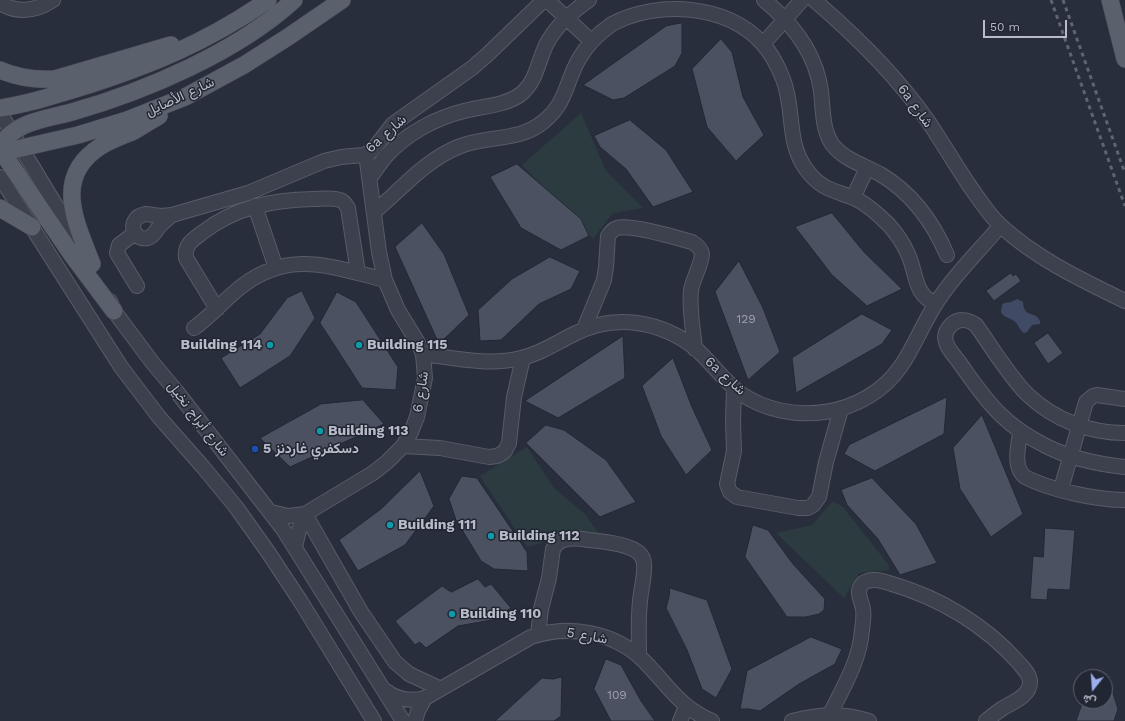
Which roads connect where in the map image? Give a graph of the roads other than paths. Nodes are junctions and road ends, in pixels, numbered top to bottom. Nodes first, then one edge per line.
1 (53, 0) edge
2 (268, 0) edge
3 (294, 0) edge
4 (342, 0) edge
5 (545, 0) edge
6 (589, 0) edge
7 (764, 0) edge
8 (802, 0) edge
9 (814, 0) edge
10 (1110, 0) edge
11 (0, 3) edge
12 (567, 19) junction
13 (785, 20) junction
14 (217, 32) junction
15 (591, 41) junction
16 (763, 44) junction
17 (1125, 58) edge
18 (0, 70) edge
19 (185, 97) junction
20 (0, 108) edge
21 (0, 113) edge
22 (2, 145) edge
23 (21, 148) junction
24 (366, 154) junction
25 (867, 168) junction
26 (0, 177) edge
27 (370, 178) junction
28 (853, 198) junction
29 (255, 206) junction
30 (0, 208) edge
31 (374, 212) junction
32 (172, 215) junction
33 (1000, 226) junction
34 (32, 227) junction
35 (135, 233) junction
36 (947, 255) dead end
37 (92, 264) junction
38 (276, 268) junction
39 (358, 273) junction
40 (385, 280) junction
41 (137, 286) dead end
42 (1125, 301) edge
43 (932, 308) junction
44 (217, 309) junction
45 (114, 311) junction
46 (949, 327) junction
47 (194, 328) dead end
48 (584, 329) junction
49 (695, 349) junction
50 (423, 354) junction
51 (523, 358) junction
52 (734, 388) junction
53 (1125, 399) edge
54 (841, 409) junction
55 (1079, 426) junction
56 (1020, 431) junction
57 (1125, 433) edge
58 (403, 446) junction
59 (1070, 457) junction
60 (1125, 467) edge
61 (1061, 489) junction
62 (1125, 500) edge
63 (271, 512) junction
64 (305, 514) junction
65 (295, 547) junction
66 (538, 634) junction
67 (639, 656) junction
68 (441, 689) junction
69 (386, 692) junction
70 (425, 698) junction
71 (686, 707) junction
72 (830, 714) junction
73 (374, 721) edge
74 (403, 721) edge
75 (415, 721) edge
76 (680, 721) edge
77 (712, 721) edge
78 (792, 721) edge
79 (869, 721) edge
80 (986, 721) edge

1 - 11 street
2 - 14 main road
3 - 22 main road
4 - 19 main road, شارع الأصايل
5 - 12 street
5 - 24 street, 6a شارع
6 - 12 street
7 - 13 street
8 - 13 street
9 - 33 street, 6a شارع
10 - 17 main road
12 - 15 street
12 - 27 street
13 - 16 street
13 - 25 street
14 - 18 main road
14 - 20 main road
15 - 16 street
15 - 31 street
16 - 28 street
19 - 23 main road, شارع الأصايل
19 - 37 main road
21 - 22 street
22 - 23 main road
22 - 45 main road
23 - 37 street, شارع أبراج نخيل
24 - 27 street, شارع 6
24 - 32 street, 6a شارع
25 - 28 street
25 - 36 street
26 - 34 street, شارع أبراج نخيل
27 - 31 street, شارع 6
28 - 43 street
29 - 38 street
29 - 39 street
29 - 44 street
30 - 34 main road
31 - 40 street, شارع 6
32 - 35 street
32 - 35 street
33 - 42 street, 6a شارع
33 - 43 street, 6a شارع
34 - 73 street, شارع أبراج نخيل
35 - 41 street
37 - 45 street, شارع أبراج نخيل
38 - 39 street
38 - 44 street
39 - 40 street
40 - 50 street, شارع 6
43 - 46 street
43 - 54 street, 6a شارع
44 - 47 street
45 - 63 street, شارع أبراج نخيل
46 - 55 street
46 - 56 street
48 - 49 street, 6a شارع
48 - 49 street
48 - 51 street, 6a شارع
49 - 52 street, 6a شارع
50 - 51 street, 6a شارع
50 - 58 street, شارع 6
51 - 58 street
52 - 54 street, 6a شارع
52 - 54 street
53 - 55 street
55 - 57 street
55 - 59 street
56 - 59 street
56 - 61 street
58 - 64 street, شارع 6
59 - 60 street
59 - 61 street
61 - 62 street
63 - 64 street, شارع 6
63 - 65 street, شارع أبراج نخيل
64 - 65 street
64 - 68 street
65 - 69 street, شارع أبراج نخيل
66 - 67 street, شارع 5
66 - 67 street
66 - 68 street, شارع 5
67 - 71 street, شارع 5
68 - 70 street, شارع 5
69 - 70 street, شارع 5
69 - 74 street, شارع أبراج نخيل
70 - 75 street
71 - 76 street
71 - 77 street, شارع 5
72 - 78 street
72 - 79 street
72 - 80 street

